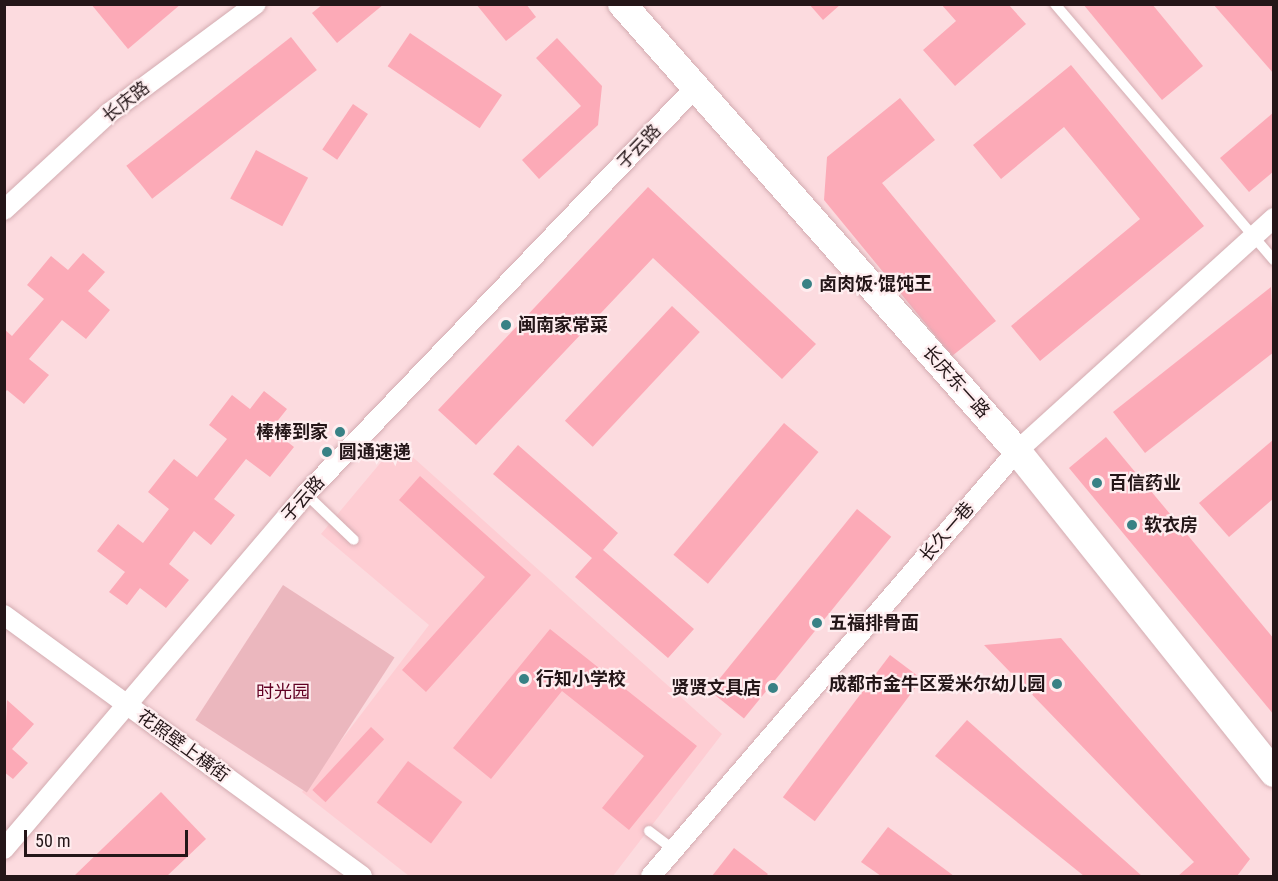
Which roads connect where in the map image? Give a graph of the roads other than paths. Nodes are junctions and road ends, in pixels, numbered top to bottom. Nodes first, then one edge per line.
1 (256, 4) edge
2 (622, 4) edge
3 (1055, 4) edge
4 (695, 88) junction
5 (4, 210) edge
6 (1274, 218) edge
7 (1253, 237) junction
8 (1274, 260) edge
9 (1017, 451) junction
10 (306, 494) junction
11 (354, 540) dead end
12 (4, 615) edge
13 (127, 705) junction
14 (1274, 773) edge
15 (649, 831) dead end
16 (4, 849) edge
17 (674, 850) junction
18 (362, 876) edge
19 (651, 876) edge

1 - 5 street, 长庆路
2 - 4 main road, 长庆东一路
3 - 7 lane
4 - 9 main road, 长庆东一路
4 - 10 street, 子云路
6 - 7 street, 长久一巷
7 - 8 lane
7 - 9 street, 长久一巷
9 - 14 main road, 长庆东一路
9 - 17 street, 长久一巷
10 - 11 lane
10 - 13 street, 子云路
12 - 13 street, 花照壁上横街
13 - 16 street, 子云路
13 - 18 street, 花照壁上横街
15 - 17 lane
17 - 19 street, 长久一巷

